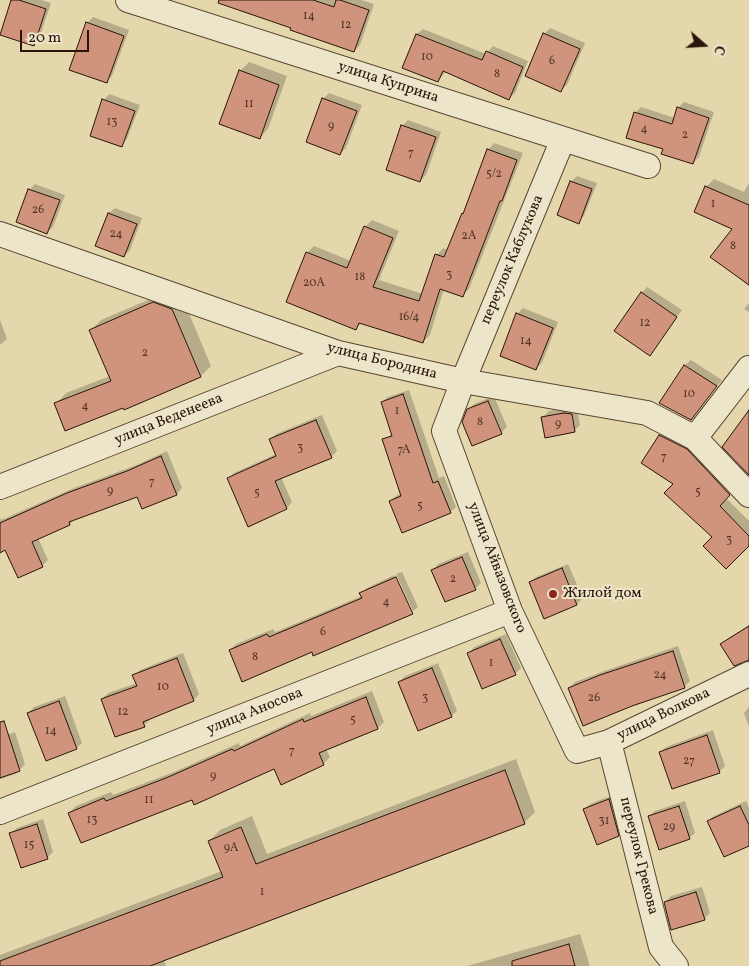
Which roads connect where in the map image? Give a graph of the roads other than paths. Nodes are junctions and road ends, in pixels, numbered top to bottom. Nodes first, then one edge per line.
1 (128, 0) edge
2 (563, 139) junction
3 (648, 166) dead end
4 (0, 234) edge
5 (338, 353) junction
6 (749, 368) edge
7 (463, 381) junction
8 (695, 438) junction
9 (0, 487) edge
10 (749, 495) edge
11 (510, 611) junction
12 (749, 674) edge
13 (609, 742) junction
14 (577, 751) joint
15 (0, 812) edge
16 (676, 966) edge

1 - 2 street, улица Куприна
2 - 3 street, улица Куприна
2 - 7 street, переулок Каблукова
4 - 5 street, улица Бородина
5 - 7 street, улица Бородина
5 - 9 street, улица Веденеева
6 - 8 street
7 - 8 street, улица Бородина
7 - 11 street, улица Айвазовского
8 - 10 street, улица Бородина
11 - 14 street, улица Айвазовского
11 - 15 street, улица Аносова
12 - 13 street, улица Волкова
13 - 14 street, улица Волкова
13 - 16 street, переулок Грекова

